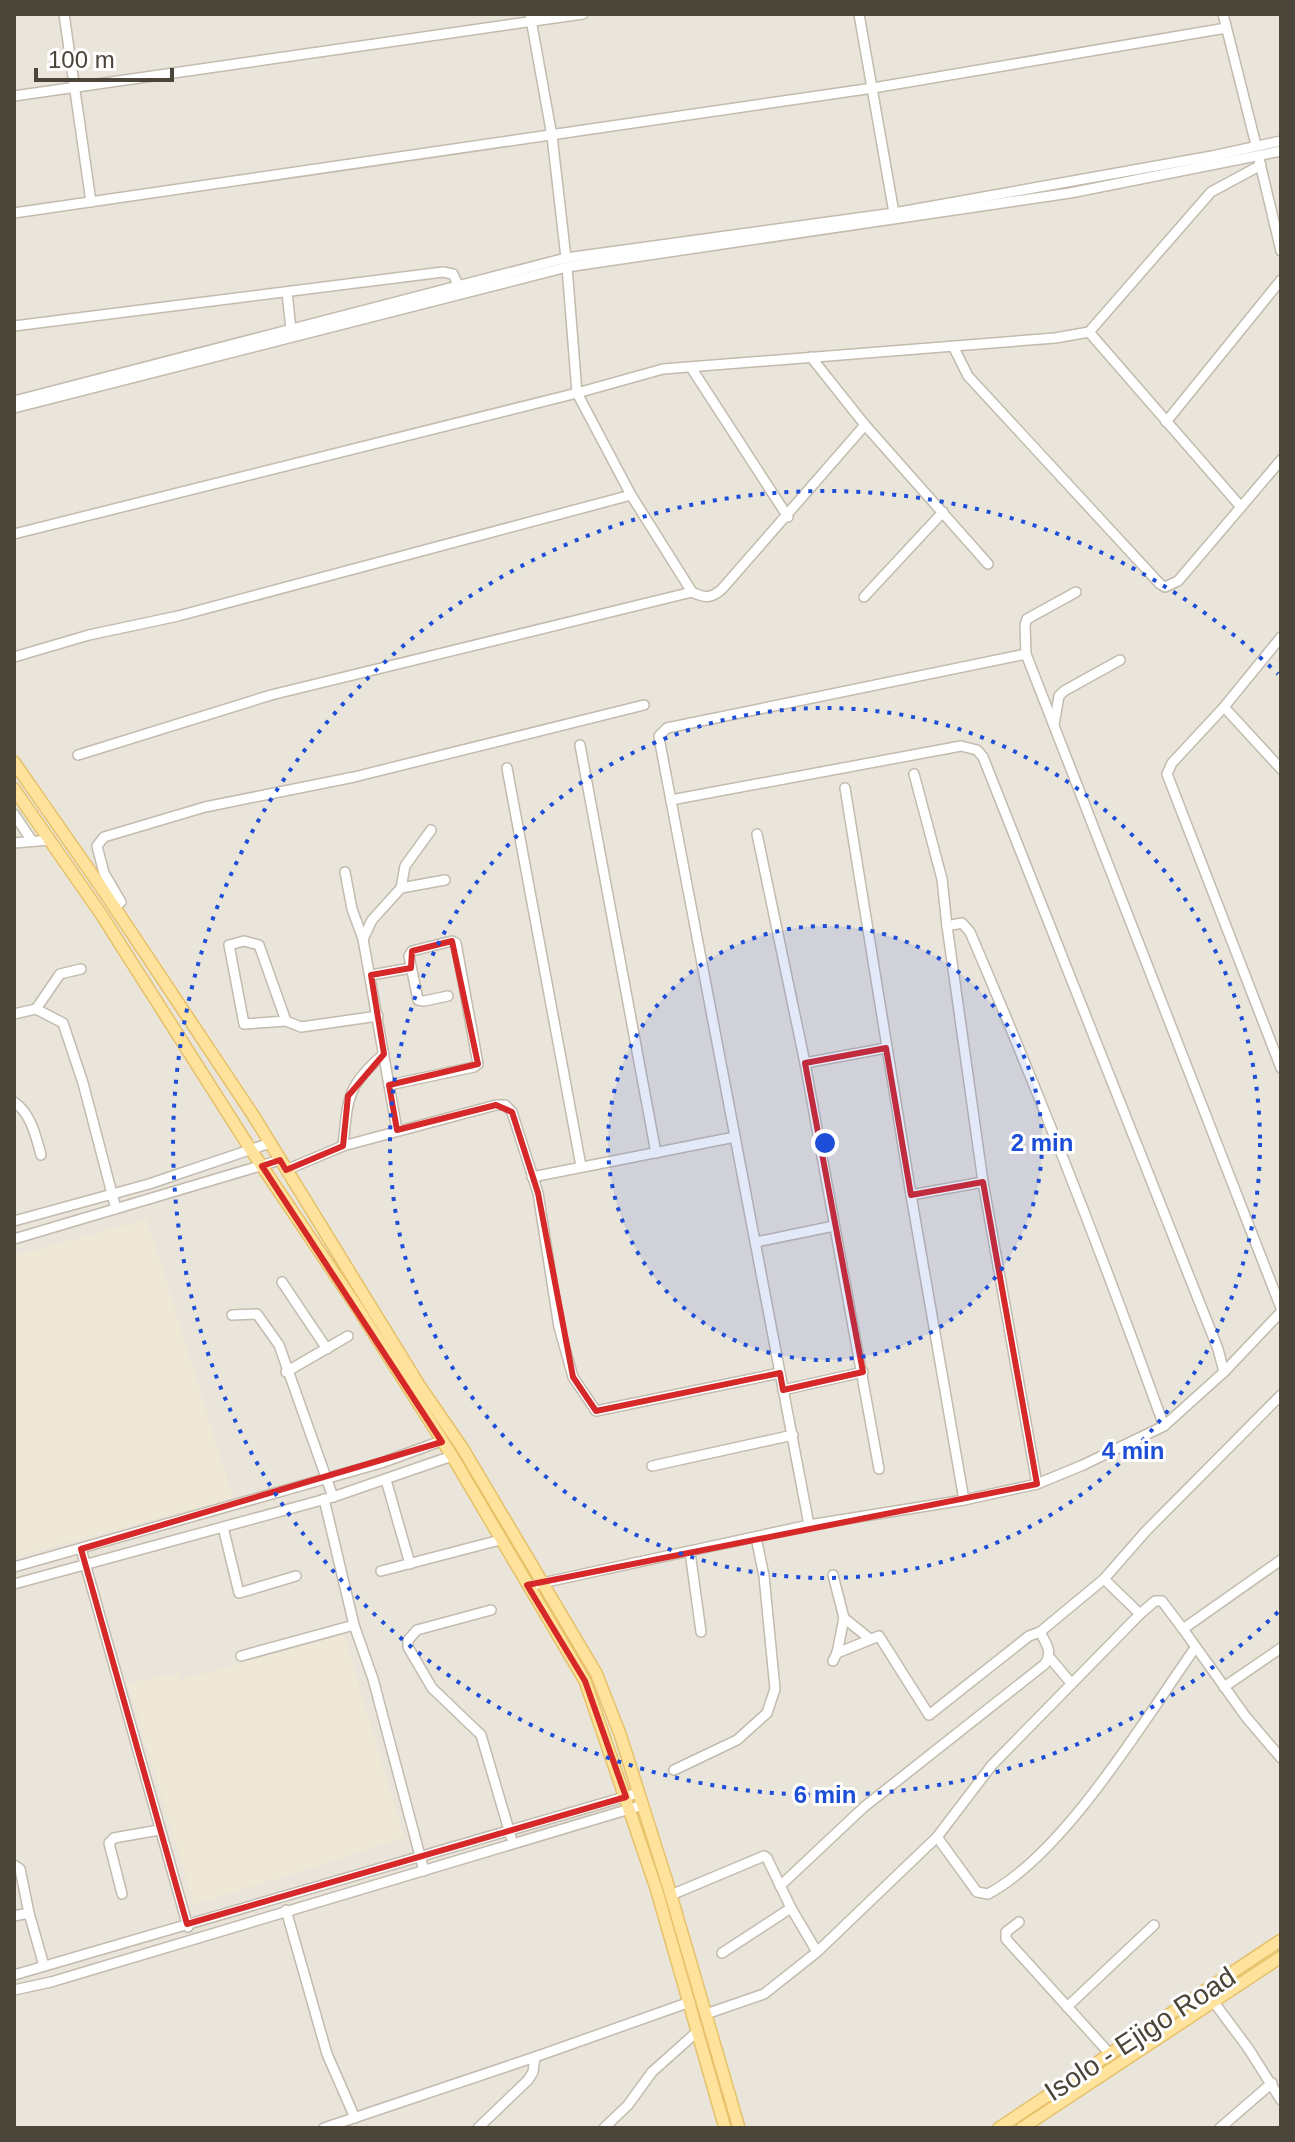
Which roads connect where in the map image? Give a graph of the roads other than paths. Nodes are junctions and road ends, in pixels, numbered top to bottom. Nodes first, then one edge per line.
1 (64, 14) edge
2 (583, 14) edge
3 (859, 14) edge
4 (1223, 14) edge
5 (531, 18) edge
6 (1226, 28) junction
7 (75, 87) junction
8 (873, 88) junction
9 (14, 96) edge
10 (552, 136) junction
11 (1281, 141) edge
12 (1281, 151) edge
13 (1259, 155) junction
14 (1022, 195) junction
15 (91, 202) junction
16 (14, 213) edge
17 (894, 213) junction
18 (1281, 251) edge
19 (567, 263) junction
20 (1281, 280) edge
21 (458, 285) junction
22 (287, 293) junction
23 (14, 326) edge
24 (291, 329) junction
25 (1089, 332) junction
26 (953, 346) junction
27 (811, 357) junction
28 (692, 369) junction
29 (577, 393) junction
30 (14, 401) edge
31 (14, 408) edge
32 (1166, 422) junction
33 (865, 425) junction
34 (1281, 460) edge
35 (631, 495) junction
36 (1241, 507) junction
37 (943, 512) junction
38 (788, 517) junction
39 (14, 534) edge
40 (988, 564) dead end
41 (692, 592) junction
42 (1076, 592) dead end
43 (864, 597) dead end
44 (1281, 637) edge
45 (1026, 654) junction
46 (14, 657) edge
47 (1120, 660) dead end
48 (644, 705) dead end
49 (1224, 707) junction
50 (1053, 728) junction
51 (580, 745) dead end
52 (78, 755) dead end
53 (14, 762) edge
54 (507, 768) dead end
55 (1281, 769) edge
56 (914, 774) dead end
57 (845, 788) dead end
58 (14, 789) edge
59 (671, 800) junction
60 (14, 814) edge
61 (431, 830) dead end
62 (757, 834) dead end
63 (50, 840) junction
64 (32, 841) junction
65 (14, 843) edge
66 (345, 872) dead end
67 (445, 880) dead end
68 (401, 888) junction
69 (114, 907) junction
70 (947, 926) junction
71 (363, 939) junction
72 (411, 968) junction
73 (81, 969) dead end
74 (371, 975) junction
75 (448, 996) dead end
76 (36, 1009) junction
77 (14, 1014) edge
78 (378, 1016) junction
79 (286, 1021) junction
80 (886, 1048) junction
81 (384, 1054) junction
82 (805, 1063) junction
83 (1281, 1068) edge
84 (389, 1085) junction
85 (14, 1102) edge
86 (397, 1130) junction
87 (735, 1137) junction
88 (270, 1143) junction
89 (343, 1146) junction
90 (251, 1150) junction
91 (656, 1153) junction
92 (41, 1155) dead end
93 (283, 1165) junction
94 (262, 1166) junction
95 (581, 1166) junction
96 (532, 1177) junction
97 (983, 1182) junction
98 (112, 1194) junction
99 (911, 1195) junction
100 (116, 1209) junction
101 (14, 1221) edge
102 (834, 1226) junction
103 (14, 1239) edge
104 (756, 1242) junction
105 (282, 1282) dead end
106 (1281, 1310) edge
107 (232, 1315) dead end
108 (348, 1336) dead end
109 (327, 1349) junction
110 (286, 1372) junction
111 (863, 1372) junction
112 (1224, 1372) junction
113 (780, 1373) junction
114 (783, 1390) junction
115 (1281, 1395) edge
116 (1164, 1426) junction
117 (793, 1435) junction
118 (441, 1441) junction
119 (452, 1456) junction
120 (652, 1466) dead end
121 (879, 1469) dead end
122 (326, 1478) junction
123 (386, 1480) junction
124 (1037, 1484) junction
125 (328, 1498) junction
126 (964, 1500) junction
127 (809, 1525) junction
128 (223, 1527) junction
129 (756, 1537) junction
130 (500, 1540) junction
131 (81, 1549) junction
132 (690, 1552) junction
133 (1281, 1560) edge
134 (410, 1564) junction
135 (84, 1565) junction
136 (14, 1567) edge
137 (381, 1571) dead end
138 (833, 1575) dead end
139 (296, 1576) dead end
140 (1104, 1579) junction
141 (542, 1582) junction
142 (14, 1584) edge
143 (528, 1586) junction
144 (491, 1610) dead end
145 (1140, 1614) junction
146 (844, 1618) junction
147 (354, 1625) junction
148 (1183, 1629) junction
149 (701, 1632) dead end
150 (1040, 1632) junction
151 (870, 1639) junction
152 (1195, 1648) junction
153 (1281, 1648) edge
154 (241, 1656) dead end
155 (1050, 1658) junction
156 (1071, 1683) junction
157 (1224, 1687) junction
158 (1277, 1747) edge
159 (1281, 1758) edge
160 (674, 1770) dead end
161 (638, 1793) junction
162 (626, 1797) junction
163 (636, 1807) junction
164 (159, 1830) junction
165 (509, 1831) junction
166 (937, 1837) junction
167 (514, 1844) junction
168 (419, 1857) junction
169 (14, 1865) edge
170 (424, 1871) junction
171 (780, 1886) junction
172 (122, 1894) dead end
173 (671, 1895) junction
174 (791, 1908) junction
175 (286, 1910) junction
176 (29, 1913) junction
177 (14, 1916) edge
178 (1019, 1922) dead end
179 (187, 1924) junction
180 (1154, 1925) dead end
181 (192, 1938) junction
182 (1281, 1940) edge
183 (817, 1952) junction
184 (722, 1953) dead end
185 (1281, 1957) edge
186 (44, 1966) junction
187 (14, 1975) edge
188 (14, 1990) edge
189 (1213, 2001) junction
190 (690, 2002) junction
191 (1067, 2007) junction
192 (706, 2014) junction
193 (698, 2031) junction
194 (1110, 2054) junction
195 (535, 2057) junction
196 (1272, 2083) junction
197 (1281, 2100) edge
198 (355, 2118) junction
199 (324, 2128) edge
200 (478, 2128) edge
201 (604, 2128) edge
202 (725, 2128) edge
203 (739, 2128) edge
204 (999, 2128) edge
205 (1022, 2128) edge
206 (1220, 2128) edge

1 - 7 street
2 - 5 street
3 - 8 street
4 - 6 street
5 - 7 street
5 - 10 street
6 - 8 street
6 - 13 street
7 - 9 street
7 - 15 street
8 - 10 street
8 - 17 street
10 - 15 street
10 - 19 street
11 - 13 street
12 - 13 street
13 - 14 street
13 - 18 street
13 - 25 street
14 - 17 street
14 - 19 street
15 - 16 street
17 - 19 street
19 - 21 street
19 - 29 street
19 - 31 street
20 - 32 street
21 - 22 street
21 - 24 street
22 - 23 street
22 - 24 street
24 - 30 street
25 - 26 street
25 - 32 street
26 - 27 street
26 - 36 street
27 - 28 street
27 - 33 street
28 - 29 street
28 - 38 street
29 - 35 street
29 - 39 street
32 - 36 street
33 - 37 street
33 - 38 street
34 - 36 street
35 - 41 street
35 - 46 street
37 - 40 street
37 - 43 street
38 - 41 street
41 - 52 street
42 - 45 street
44 - 49 street
45 - 50 street
45 - 59 street
47 - 50 street
48 - 69 street
49 - 55 street
49 - 83 street
50 - 106 street
51 - 91 street
53 - 69 main road
54 - 95 street
56 - 70 street
57 - 80 street
58 - 63 main road
59 - 87 street
59 - 112 street
60 - 64 street
61 - 68 street
62 - 82 street
63 - 64 street
63 - 90 main road
64 - 65 street
66 - 71 street
67 - 68 street
68 - 71 street
69 - 88 main road
70 - 97 street
70 - 116 street
71 - 74 street
72 - 74 street
72 - 75 street
72 - 84 street
73 - 76 street
74 - 78 street
76 - 77 street
76 - 98 street
78 - 79 street
78 - 81 street
79 - 79 street
80 - 82 street
80 - 99 street
81 - 84 street
81 - 89 street
82 - 102 street
84 - 86 street
85 - 92 street
86 - 89 street
86 - 96 street
87 - 91 street
87 - 104 street
88 - 90 street
88 - 93 main road
89 - 93 street
90 - 94 main road
90 - 98 street
91 - 95 street
93 - 94 street
93 - 141 main road
94 - 100 street
94 - 118 main road
95 - 96 street
96 - 113 street
97 - 99 street
97 - 124 street
98 - 100 street
98 - 101 street
99 - 126 street
100 - 103 street
102 - 104 street
102 - 111 street
104 - 113 street
105 - 109 street
106 - 112 street
107 - 110 street
108 - 109 street
109 - 110 street
110 - 122 street
111 - 114 street
111 - 121 street
112 - 116 street
113 - 114 street
114 - 117 street
115 - 140 street
116 - 124 street
117 - 120 street
117 - 127 street
118 - 119 main road
118 - 122 street
119 - 123 street
119 - 130 main road
122 - 125 street
122 - 131 street
123 - 125 street
123 - 134 street
124 - 126 street
125 - 128 street
125 - 147 street
126 - 127 street
127 - 129 street
128 - 135 street
128 - 139 street
129 - 132 street
129 - 160 street
130 - 134 street
130 - 143 main road
131 - 135 street
131 - 136 street
132 - 141 street
132 - 149 street
133 - 148 street
134 - 137 street
135 - 142 street
135 - 164 street
138 - 146 street
140 - 145 street
140 - 150 street
141 - 143 street
141 - 161 main road
143 - 162 main road
144 - 165 street
145 - 148 street
145 - 156 street
146 - 151 street
146 - 151 street
147 - 154 street
147 - 168 street
148 - 152 street
150 - 151 street
150 - 155 street
152 - 157 street
152 - 166 street
153 - 157 street
155 - 156 street
155 - 171 street
156 - 166 street
157 - 158 street
158 - 159 street
161 - 162 street
161 - 163 main road
162 - 163 main road
162 - 165 street
163 - 167 street
163 - 173 main road
163 - 190 main road
164 - 172 street
164 - 179 street
165 - 167 street
165 - 168 street
166 - 183 street
167 - 170 street
168 - 170 street
168 - 179 street
169 - 176 street
170 - 175 street
171 - 173 street
171 - 174 street
173 - 192 main road
174 - 183 street
174 - 184 street
175 - 181 street
175 - 198 street
176 - 177 street
176 - 186 street
178 - 191 street
179 - 181 street
179 - 186 street
180 - 191 street
181 - 188 street
182 - 194 main road, Isolo - Ejigo Road
183 - 192 street
185 - 189 main road
186 - 187 street
189 - 196 street
189 - 205 main road
190 - 193 main road
190 - 195 street
191 - 194 street
192 - 203 main road
193 - 201 street
193 - 202 main road
194 - 204 main road, Isolo - Ejigo Road
195 - 198 street
195 - 200 street
196 - 197 street
196 - 206 street
198 - 199 street

